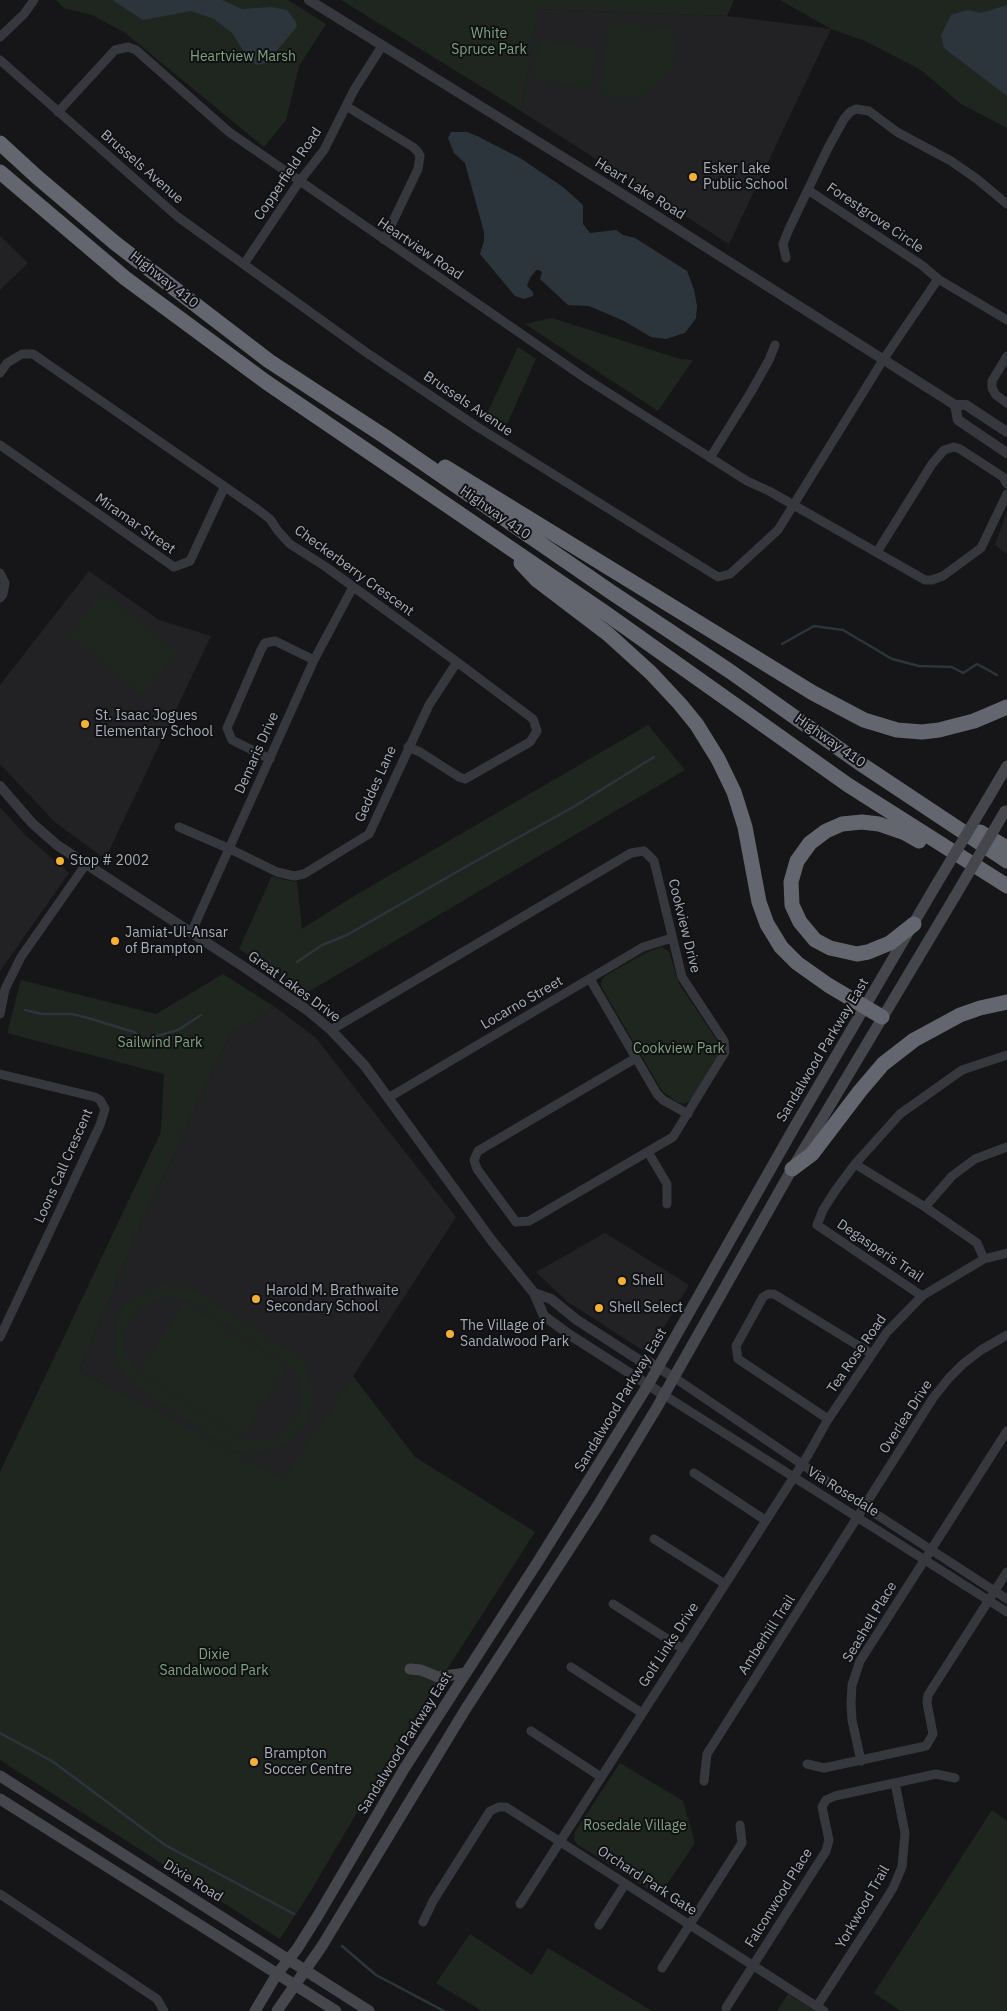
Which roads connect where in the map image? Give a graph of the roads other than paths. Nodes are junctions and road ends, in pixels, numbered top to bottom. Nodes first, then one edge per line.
1 (34, 0) edge
2 (309, 0) edge
3 (0, 37) edge
4 (382, 46) junction
5 (0, 60) edge
6 (346, 106) junction
7 (58, 112) junction
8 (0, 143) edge
9 (0, 172) edge
10 (300, 182) junction
11 (808, 190) junction
12 (1007, 204) edge
13 (384, 240) junction
14 (786, 258) dead end
15 (244, 264) junction
16 (938, 279) junction
17 (1007, 320) edge
18 (775, 345) dead end
19 (1007, 356) edge
20 (883, 360) junction
21 (0, 373) edge
22 (1007, 403) edge
23 (955, 405) junction
24 (1007, 432) edge
25 (384, 436) junction
26 (0, 445) edge
27 (1007, 453) edge
28 (710, 458) junction
29 (1007, 484) edge
30 (224, 488) junction
31 (1007, 494) edge
32 (794, 505) junction
33 (499, 540) junction
34 (877, 552) junction
35 (0, 574) edge
36 (354, 587) junction
37 (0, 598) edge
38 (314, 660) junction
39 (458, 662) junction
40 (1007, 706) edge
41 (408, 747) junction
42 (270, 759) junction
43 (1007, 766) edge
44 (0, 786) edge
45 (1006, 810) edge
46 (946, 820) junction
47 (179, 827) dead end
48 (1007, 848) edge
49 (230, 849) junction
50 (1007, 861) edge
51 (86, 864) junction
52 (1007, 886) edge
53 (914, 924) junction
54 (191, 933) junction
55 (672, 938) junction
56 (590, 979) junction
57 (1007, 1002) edge
58 (866, 1007) junction
59 (0, 1014) edge
60 (882, 1016) junction
61 (331, 1030) junction
62 (1007, 1055) edge
63 (636, 1058) junction
64 (0, 1074) edge
65 (388, 1098) junction
66 (688, 1114) junction
67 (1007, 1147) edge
68 (648, 1152) junction
69 (855, 1164) junction
70 (792, 1169) junction
71 (667, 1204) dead end
72 (925, 1207) junction
73 (1007, 1253) edge
74 (984, 1259) junction
75 (534, 1293) junction
76 (922, 1296) junction
77 (1007, 1335) edge
78 (0, 1337) edge
79 (872, 1354) junction
80 (659, 1368) junction
81 (675, 1378) junction
82 (648, 1385) junction
83 (664, 1395) junction
84 (828, 1420) junction
85 (1007, 1432) edge
86 (802, 1464) junction
87 (694, 1474) dead end
88 (794, 1477) junction
89 (865, 1507) junction
90 (859, 1518) junction
91 (765, 1520) junction
92 (654, 1539) dead end
93 (931, 1549) junction
94 (924, 1561) junction
95 (1007, 1572) edge
96 (725, 1584) junction
97 (995, 1591) junction
98 (1007, 1599) edge
99 (989, 1600) junction
100 (613, 1604) dead end
101 (1007, 1612) edge
102 (683, 1648) junction
103 (571, 1667) dead end
104 (410, 1669) dead end
105 (466, 1673) junction
106 (450, 1698) junction
107 (465, 1710) junction
108 (642, 1713) junction
109 (531, 1731) dead end
110 (860, 1761) junction
111 (807, 1764) dead end
112 (0, 1776) edge
113 (601, 1777) junction
114 (955, 1778) dead end
115 (704, 1781) dead end
116 (895, 1783) junction
117 (0, 1799) edge
118 (740, 1825) dead end
119 (560, 1841) junction
120 (625, 1884) junction
121 (0, 1894) edge
122 (520, 1904) dead end
123 (423, 1922) dead end
124 (599, 1925) dead end
125 (690, 1925) junction
126 (288, 1959) junction
127 (753, 1965) junction
128 (662, 1968) dead end
129 (306, 1971) junction
130 (277, 1974) junction
131 (295, 1985) junction
132 (726, 2008) dead end
133 (821, 2009) edge
134 (164, 2011) edge
135 (255, 2011) edge
136 (277, 2011) edge
137 (336, 2011) edge
138 (369, 2011) edge

1 - 3 street
2 - 4 street, Heart Lake Road
4 - 6 street, Copperfield Road
4 - 20 street, Heart Lake Road
5 - 7 street, Brussels Avenue
6 - 10 street, Copperfield Road
6 - 13 street
7 - 10 street, Heartview Road
7 - 15 street, Brussels Avenue
8 - 25 highway, Highway 410
9 - 33 highway, Highway 410
10 - 13 street, Heartview Road
10 - 15 street, Copperfield Road
11 - 12 street, Forestgrove Circle
11 - 14 street
11 - 16 street, Forestgrove Circle
13 - 28 street, Heartview Road
15 - 32 street, Brussels Avenue
16 - 17 street, Forestgrove Circle
16 - 20 street, Brussels Avenue
18 - 28 street
19 - 22 street
20 - 23 street, Heart Lake Road
20 - 32 street, Brussels Avenue
21 - 30 street, Checkerberry Crescent
23 - 24 street, Heart Lake Road
23 - 27 street, Heart Lake Road
25 - 40 highway
25 - 46 highway, Highway 410
26 - 30 street, Miramar Street
28 - 32 street, Heartview Road
29 - 34 street
30 - 36 street, Checkerberry Crescent
31 - 34 street, Heartview Road
32 - 34 street, Heartview Road
33 - 52 highway, Highway 410
33 - 58 highway
35 - 37 street
36 - 38 street, Demaris Drive
36 - 39 street, Checkerberry Crescent
38 - 42 street, Demaris Drive
38 - 42 street
39 - 41 street, Geddes Lane
39 - 41 street, Checkerberry Crescent
41 - 49 street, Geddes Lane
42 - 49 street, Demaris Drive
43 - 53 main road, Sandalwood Parkway East, bridge
44 - 51 street, Great Lakes Drive
45 - 60 main road, bridge
46 - 48 highway
46 - 50 highway, Highway 410
47 - 49 street, Geddes Lane
49 - 54 street, Demaris Drive
51 - 54 street, Great Lakes Drive
51 - 59 street
52 - 53 highway
53 - 58 main road, Sandalwood Parkway East
54 - 61 street, Great Lakes Drive
55 - 56 street, Locarno Street
55 - 61 street, Cookview Drive
55 - 66 street, Cookview Drive
56 - 63 street
56 - 65 street, Locarno Street
57 - 70 highway
58 - 60 highway
58 - 80 main road, Sandalwood Parkway East
60 - 70 main road
61 - 65 street, Great Lakes Drive
62 - 69 street, Degasperis Trail
63 - 66 street
63 - 68 street, Cookview Drive
64 - 78 street, Loons Call Crescent
65 - 75 street, Great Lakes Drive
66 - 68 street, Cookview Drive
67 - 72 street
68 - 71 street
69 - 72 street
69 - 76 street, Degasperis Trail
70 - 81 main road
72 - 74 street
73 - 74 street, Tea Rose Road
74 - 76 street, Tea Rose Road
75 - 80 street, Great Lakes Drive
75 - 82 street, Great Lakes Drive
76 - 79 street, Tea Rose Road
77 - 89 street, Overlea Drive
79 - 84 street, Tea Rose Road
79 - 84 street
80 - 81 street, Great Lakes Drive
80 - 82 main road, Sandalwood Parkway East
81 - 83 main road
81 - 86 street, Via Rosedale
82 - 83 street, Great Lakes Drive
82 - 105 main road, Sandalwood Parkway East
83 - 88 street, Via Rosedale
83 - 107 main road
84 - 86 street, Tea Rose Road
85 - 93 street, Seashell Place
86 - 88 street, Golf Links Drive
86 - 89 street, Via Rosedale
87 - 91 street
88 - 90 street, Via Rosedale
88 - 91 street, Golf Links Drive
89 - 90 street, Amberhill Trail
89 - 93 street, Via Rosedale
90 - 94 street, Via Rosedale
90 - 115 street, Amberhill Trail
91 - 96 street, Golf Links Drive
92 - 96 street
93 - 94 street, Seashell Place
93 - 97 street, Via Rosedale
94 - 99 street, Via Rosedale
94 - 110 street, Seashell Place
95 - 97 street
96 - 102 street, Golf Links Drive
97 - 98 street, Via Rosedale
97 - 99 street
99 - 101 street, Via Rosedale
99 - 110 street
100 - 102 street
102 - 108 street, Golf Links Drive
103 - 108 street
104 - 105 main road
105 - 106 main road, Sandalwood Parkway East
106 - 107 main road
106 - 126 main road, Sandalwood Parkway East
107 - 129 main road
108 - 113 street, Golf Links Drive
109 - 113 street
110 - 111 street
112 - 126 main road, Dixie Road
113 - 119 street, Golf Links Drive
114 - 116 street, Falconwood Place
116 - 127 street, Falconwood Place
116 - 133 street, Yorkwood Trail
117 - 130 main road
118 - 125 street
119 - 120 street, Orchard Park Gate
119 - 122 street, Golf Links Drive
119 - 123 street, Orchard Park Gate
120 - 124 street
120 - 125 street, Orchard Park Gate
121 - 134 street
125 - 127 street, Orchard Park Gate
125 - 128 street
126 - 129 main road, Dixie Road
126 - 130 main road, Sandalwood Parkway East
127 - 132 street
127 - 133 street, Orchard Park Gate
129 - 131 main road
129 - 138 main road, Dixie Road
130 - 131 main road
130 - 135 main road, Sandalwood Parkway East
131 - 136 main road
131 - 137 main road

